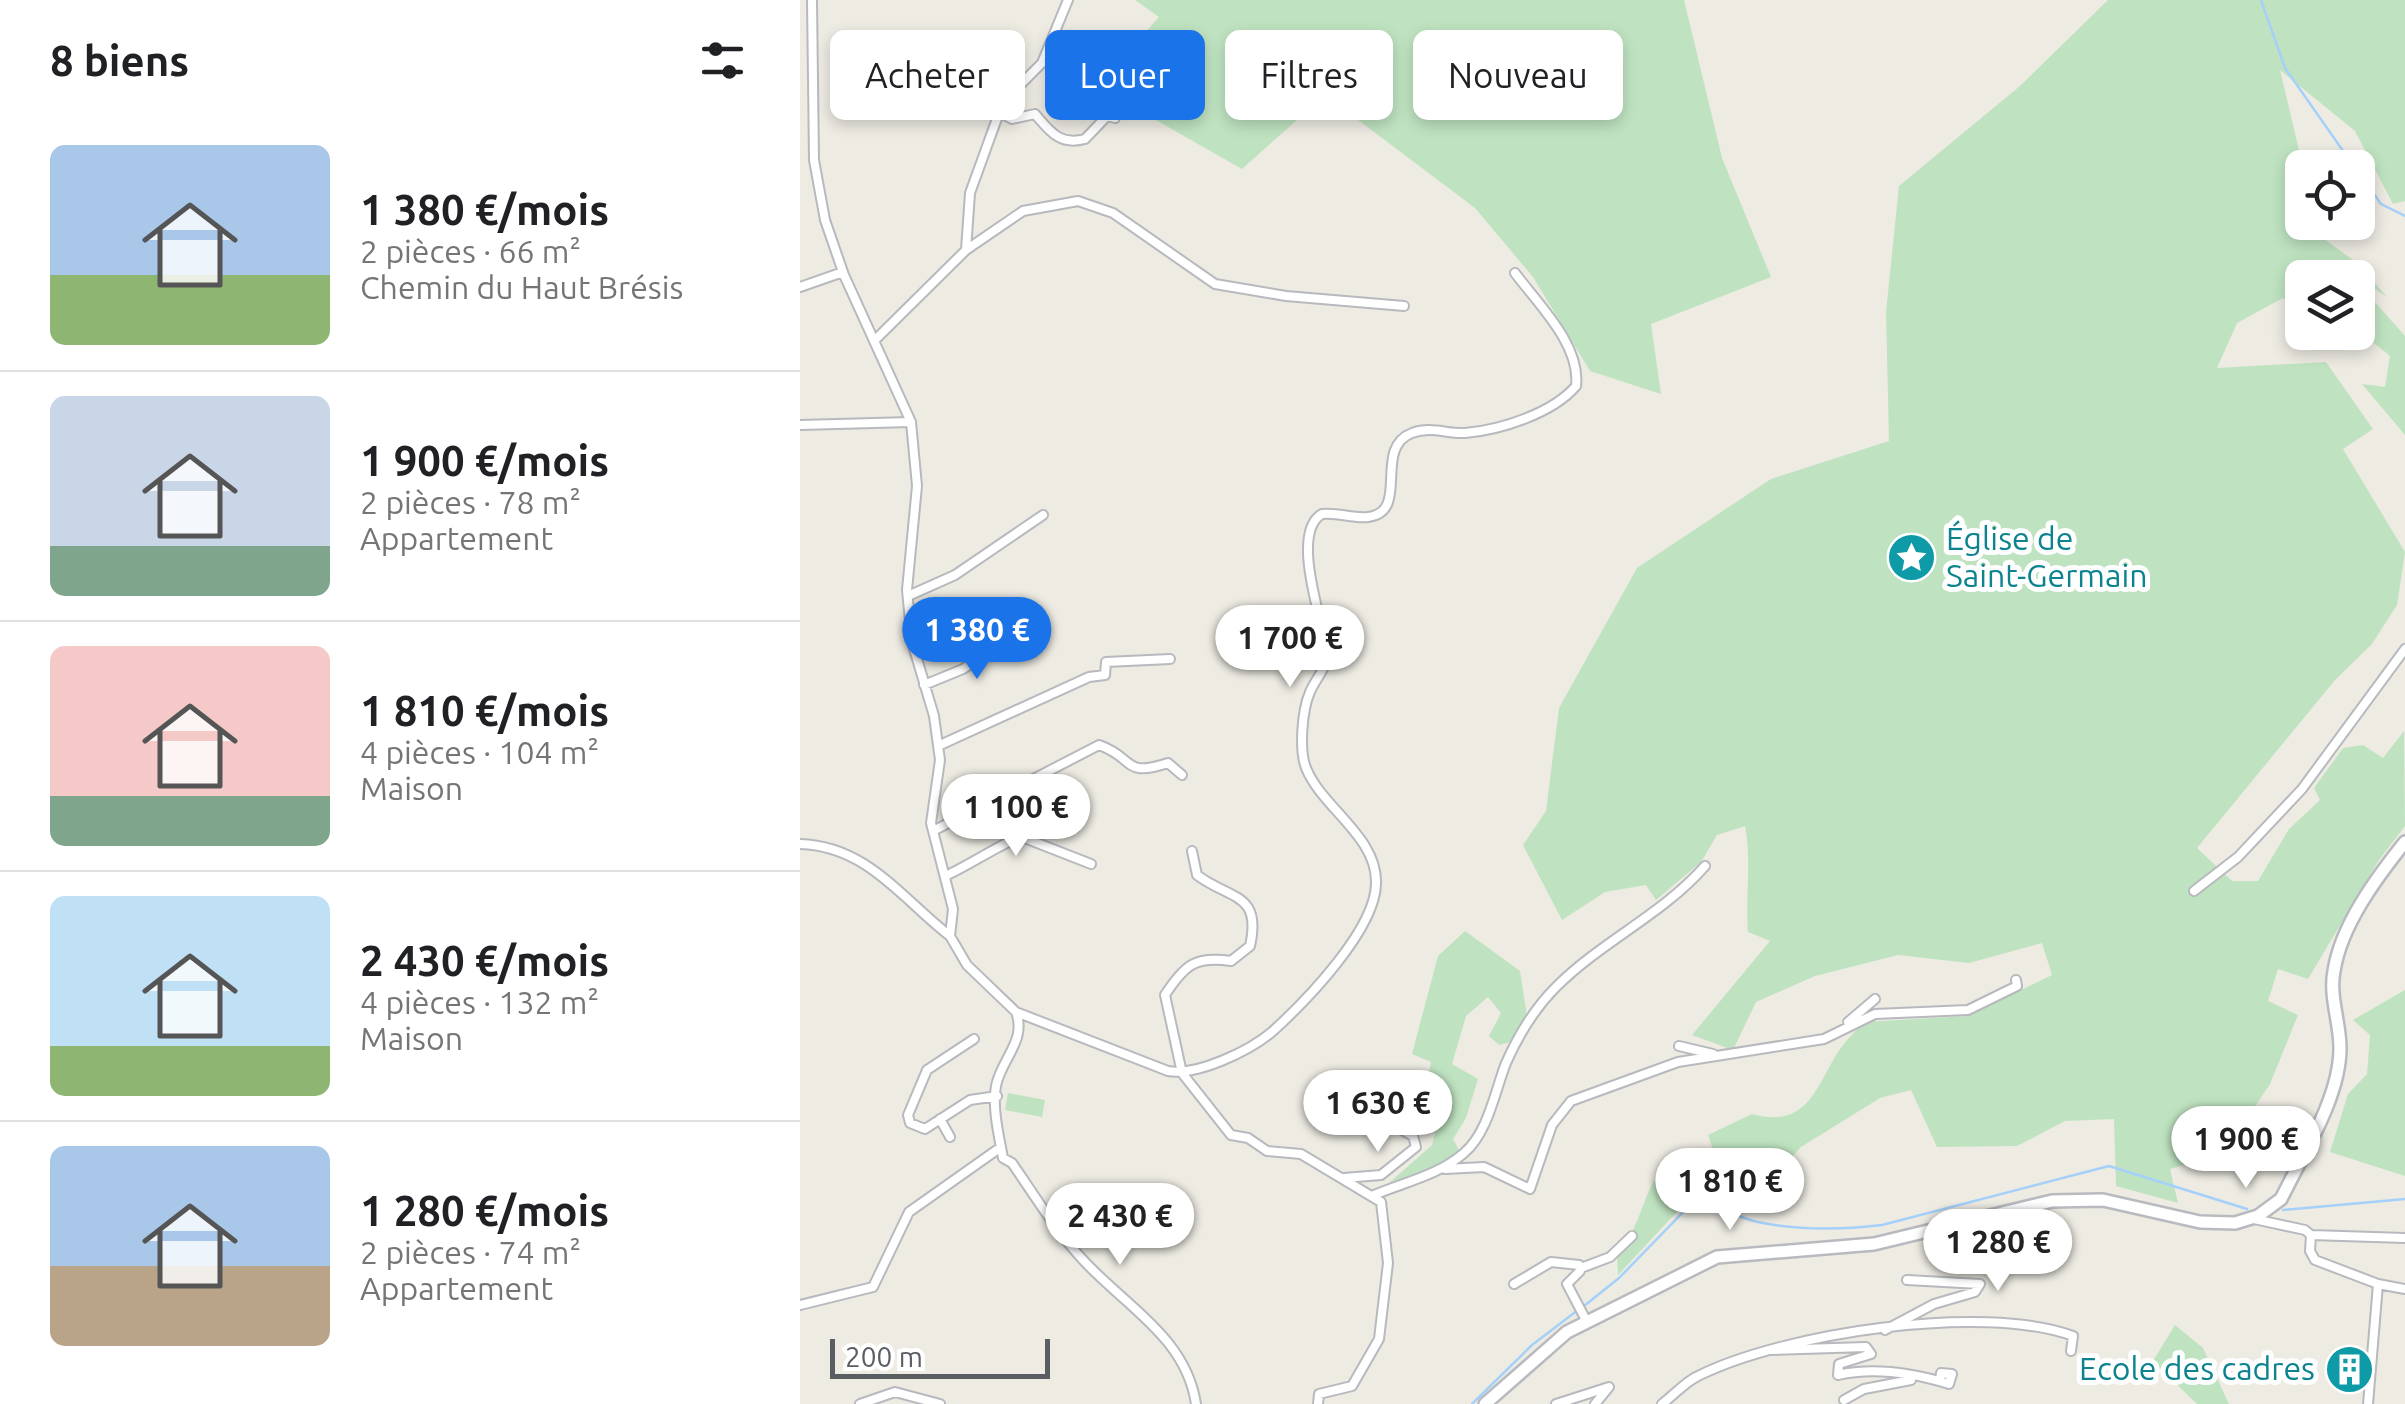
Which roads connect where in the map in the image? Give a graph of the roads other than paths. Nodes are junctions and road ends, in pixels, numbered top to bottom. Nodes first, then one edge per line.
1 (812, 0) edge
2 (1068, 0) edge
3 (1025, 78) edge
4 (1025, 116) edge
5 (996, 120) edge
6 (1103, 120) edge
7 (966, 250) junction
8 (842, 272) junction
9 (1515, 273) dead end
10 (800, 286) edge
11 (1404, 306) dead end
12 (874, 341) junction
13 (912, 422) junction
14 (800, 425) edge
15 (1044, 514) dead end
16 (908, 596) junction
17 (1009, 638) dead end
18 (2405, 649) edge
19 (1170, 658) dead end
20 (924, 685) junction
21 (938, 746) junction
22 (1182, 775) dead end
23 (933, 832) junction
24 (2405, 842) edge
25 (800, 844) edge
26 (1192, 851) dead end
27 (1091, 864) dead end
28 (1705, 866) dead end
29 (944, 876) junction
30 (2194, 891) dead end
31 (950, 936) junction
32 (2016, 980) dead end
33 (1874, 999) dead end
34 (1016, 1012) junction
35 (1846, 1024) junction
36 (974, 1039) dead end
37 (1679, 1046) dead end
38 (1716, 1056) junction
39 (1182, 1073) junction
40 (997, 1096) junction
41 (940, 1120) junction
42 (1386, 1121) dead end
43 (950, 1137) dead end
44 (1001, 1147) junction
45 (2301, 1160) junction
46 (1444, 1168) junction
47 (1343, 1178) junction
48 (1374, 1195) junction
49 (2267, 1210) junction
50 (2253, 1218) junction
51 (2192, 1220) junction
52 (2279, 1225) junction
53 (1632, 1236) dead end
54 (2311, 1236) junction
55 (2405, 1238) edge
56 (1605, 1241) dead end
57 (1616, 1250) junction
58 (1581, 1268) junction
59 (1907, 1280) dead end
60 (1514, 1284) dead end
61 (2378, 1284) junction
62 (2405, 1289) edge
63 (800, 1306) edge
64 (1582, 1313) junction
65 (1885, 1330) junction
66 (1770, 1348) junction
67 (2072, 1351) dead end
68 (1920, 1376) junction
69 (1940, 1379) dead end
70 (1844, 1400) dead end
71 (1490, 1402) edge
72 (860, 1404) edge
73 (940, 1404) edge
74 (1196, 1404) edge
75 (1318, 1404) edge
76 (1556, 1404) edge
77 (1595, 1404) edge
78 (1662, 1404) edge
79 (2368, 1404) edge

1 - 8 street
2 - 3 street
4 - 6 street
5 - 7 street
7 - 11 street
7 - 12 street
8 - 10 street
8 - 12 street
9 - 39 street
12 - 13 street
13 - 14 street
13 - 16 street
15 - 16 street
16 - 20 street
17 - 20 street
18 - 30 street
19 - 21 street
20 - 21 street
21 - 23 street
22 - 23 street
23 - 29 street
24 - 45 main road
25 - 31 street
26 - 39 street
27 - 29 street
28 - 46 street
29 - 31 street
31 - 34 street
32 - 35 street
33 - 35 street
34 - 39 street
34 - 40 street
35 - 38 street
36 - 41 street
37 - 38 street
38 - 46 street
39 - 47 street
40 - 41 street
40 - 44 street
41 - 43 street
42 - 47 street
44 - 63 street
44 - 74 street
45 - 49 main road
45 - 51 main road
46 - 48 street
47 - 48 street
48 - 75 street
49 - 50 main road
49 - 52 street
50 - 51 main road
50 - 52 street
51 - 64 main road
52 - 54 street
53 - 57 street
54 - 55 street
54 - 61 street
56 - 57 street
57 - 58 street
58 - 60 street
58 - 64 street
59 - 65 street
61 - 62 street
61 - 79 street
64 - 71 main road
65 - 66 street
65 - 67 street
66 - 68 street
66 - 78 street
68 - 69 street
68 - 70 street
72 - 73 street
76 - 77 street

